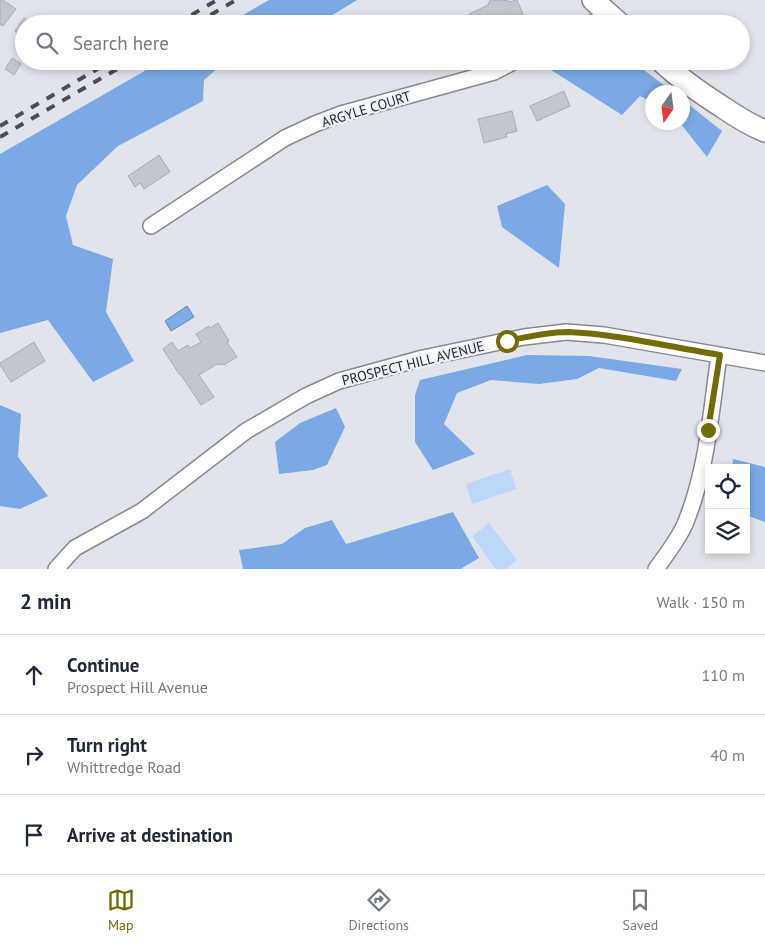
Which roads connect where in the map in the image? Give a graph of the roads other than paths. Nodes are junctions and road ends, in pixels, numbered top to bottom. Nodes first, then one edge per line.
1 (593, 0) edge
2 (610, 15) edge
3 (498, 70) edge
4 (672, 70) edge
5 (762, 125) edge
6 (151, 226) dead end
7 (720, 355) junction
8 (765, 363) edge
9 (56, 569) edge
10 (656, 569) edge

1 - 2 main road
3 - 6 street, ARGYLE COURT
4 - 5 main road
7 - 8 street, PROSPECT HILL AVENUE
7 - 9 street, PROSPECT HILL AVENUE
7 - 10 street

